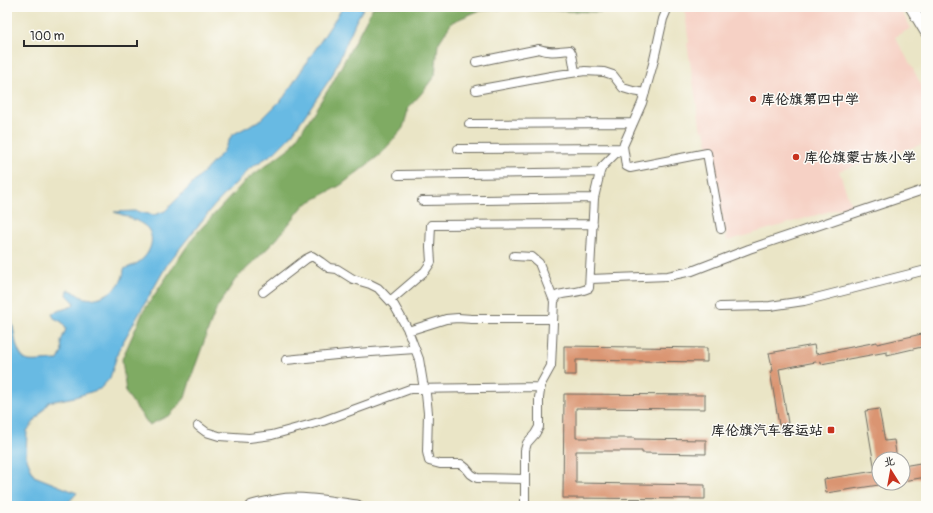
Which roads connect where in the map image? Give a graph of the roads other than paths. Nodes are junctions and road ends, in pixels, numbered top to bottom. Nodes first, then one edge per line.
1 (668, 7) edge
2 (911, 7) edge
3 (926, 32) edge
4 (476, 62) dead end
5 (575, 72) junction
6 (476, 90) dead end
7 (645, 93) junction
8 (633, 123) junction
9 (468, 124) dead end
10 (622, 147) junction
11 (458, 149) dead end
12 (600, 172) junction
13 (398, 175) dead end
14 (926, 189) edge
15 (594, 198) junction
16 (422, 201) dead end
17 (593, 224) junction
18 (721, 229) dead end
19 (514, 256) dead end
20 (926, 270) edge
21 (590, 279) junction
22 (263, 292) dead end
23 (390, 301) junction
24 (554, 301) junction
25 (720, 307) dead end
26 (553, 319) junction
27 (408, 332) junction
28 (415, 349) junction
29 (286, 360) dead end
30 (540, 387) junction
31 (425, 389) junction
32 (198, 426) dead end
33 (525, 479) junction
34 (252, 506) edge
35 (357, 506) edge
36 (525, 506) edge

1 - 7 street
2 - 3 street
4 - 5 street
5 - 6 street
5 - 7 street
7 - 8 street
8 - 9 street
8 - 10 street
10 - 11 street
10 - 12 street
10 - 18 street
12 - 13 street
12 - 15 street
14 - 21 street
15 - 16 street
15 - 17 street
17 - 21 street
17 - 23 street
19 - 24 street
20 - 25 street
21 - 24 street
22 - 23 street
23 - 27 street
24 - 26 street
26 - 27 street
26 - 30 street
27 - 28 street
28 - 29 street
28 - 31 street
30 - 31 street
30 - 33 street
31 - 32 street
31 - 33 street
33 - 36 street
34 - 35 street

